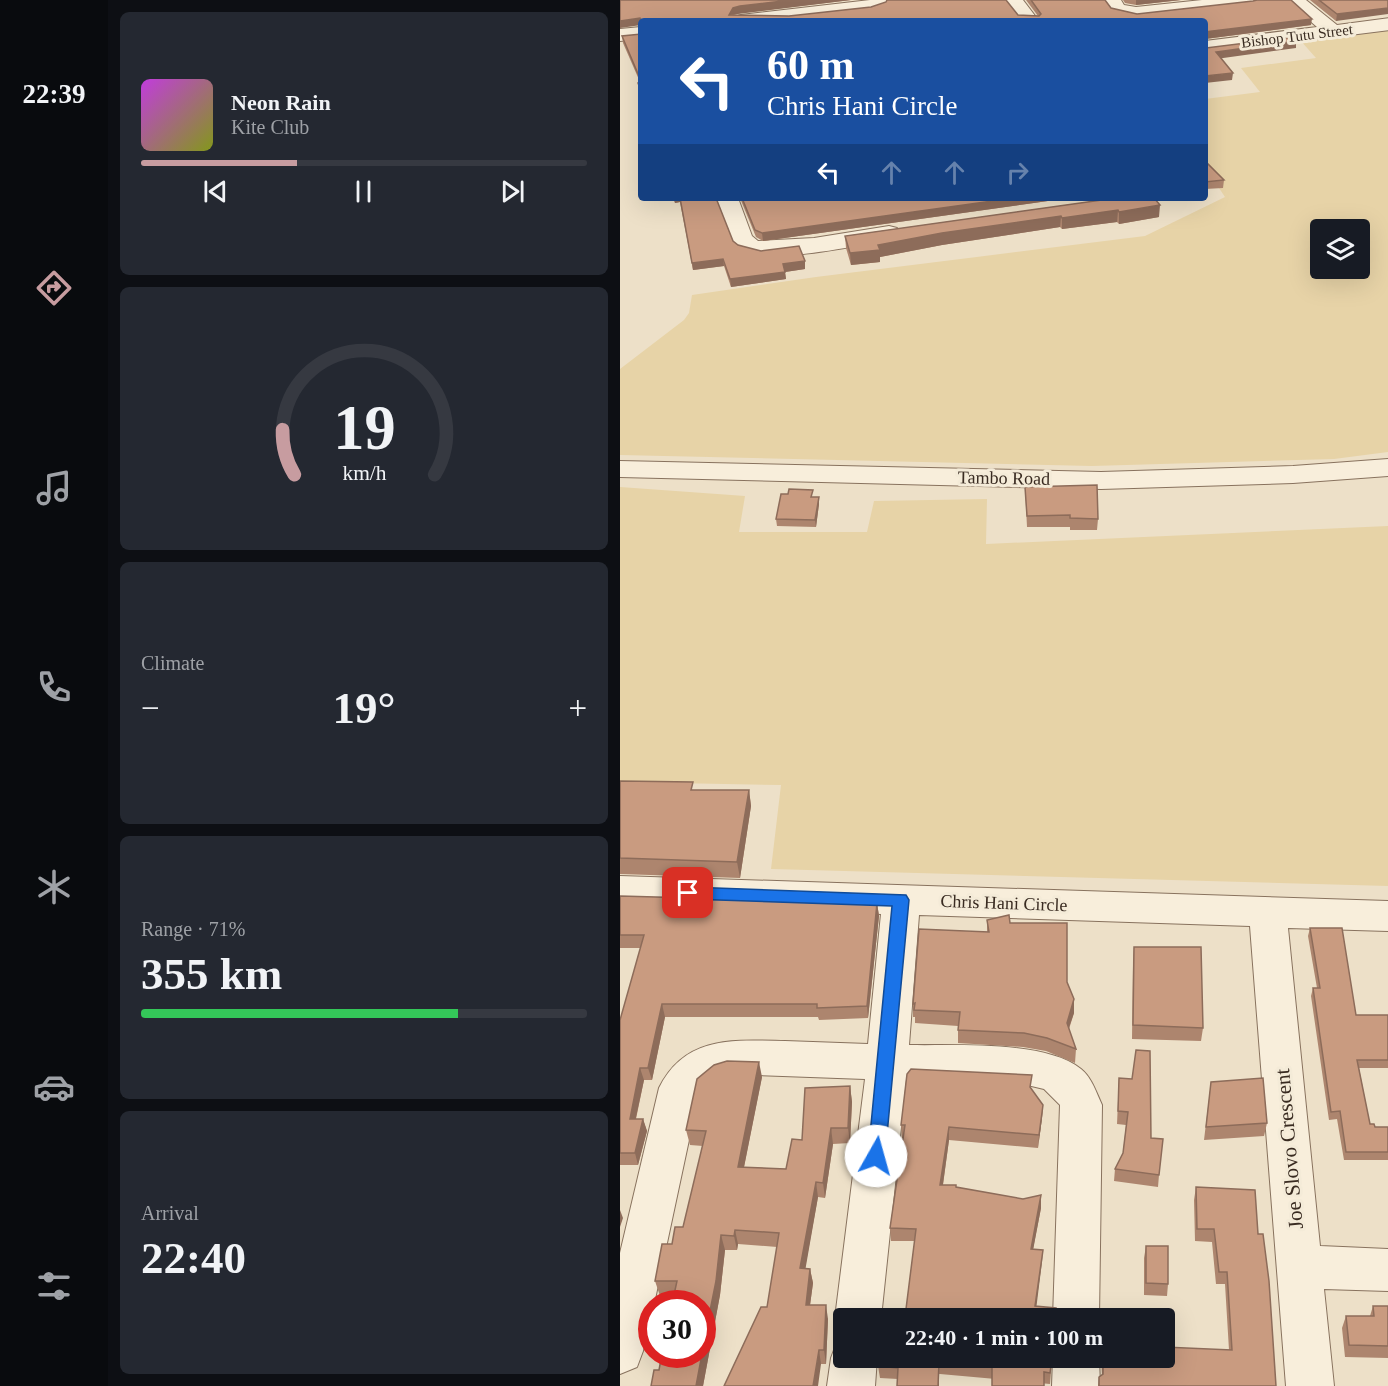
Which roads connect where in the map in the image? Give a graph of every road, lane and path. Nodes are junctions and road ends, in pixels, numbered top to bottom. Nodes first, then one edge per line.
1 (880, 0) edge
2 (1013, 0) edge
3 (1110, 0) edge
4 (1252, 0) edge
5 (1295, 0) edge
6 (767, 18) edge
7 (1028, 18) edge
8 (1388, 24) edge
9 (1333, 32) junction
10 (638, 33) edge
11 (620, 35) edge
12 (1208, 47) edge
13 (728, 201) edge
14 (916, 229) edge
15 (1388, 467) edge
16 (620, 469) edge
17 (620, 891) edge
18 (901, 900) junction
19 (1268, 912) junction
20 (1388, 916) edge
21 (887, 1063) junction
22 (1300, 1268) junction
23 (1388, 1270) edge
24 (859, 1308) edge
25 (1076, 1308) edge
26 (620, 1351) edge
27 (853, 1368) edge
28 (1076, 1368) edge
29 (851, 1386) edge
30 (1076, 1386) edge
31 (1310, 1386) edge

1 - 6 street
2 - 7 street
3 - 4 street
5 - 9 street
8 - 9 street, Bishop Tutu Street
9 - 12 street, Bishop Tutu Street
10 - 11 street
13 - 14 street
15 - 16 street, Tambo Road
17 - 18 street, Chris Hani Circle
18 - 19 street, Chris Hani Circle
18 - 21 street
19 - 20 street, Chris Hani Circle
19 - 22 street, Joe Slovo Crescent
21 - 24 street
21 - 25 street
21 - 26 street
22 - 23 street
22 - 31 street, Joe Slovo Crescent
27 - 29 street
28 - 30 street

